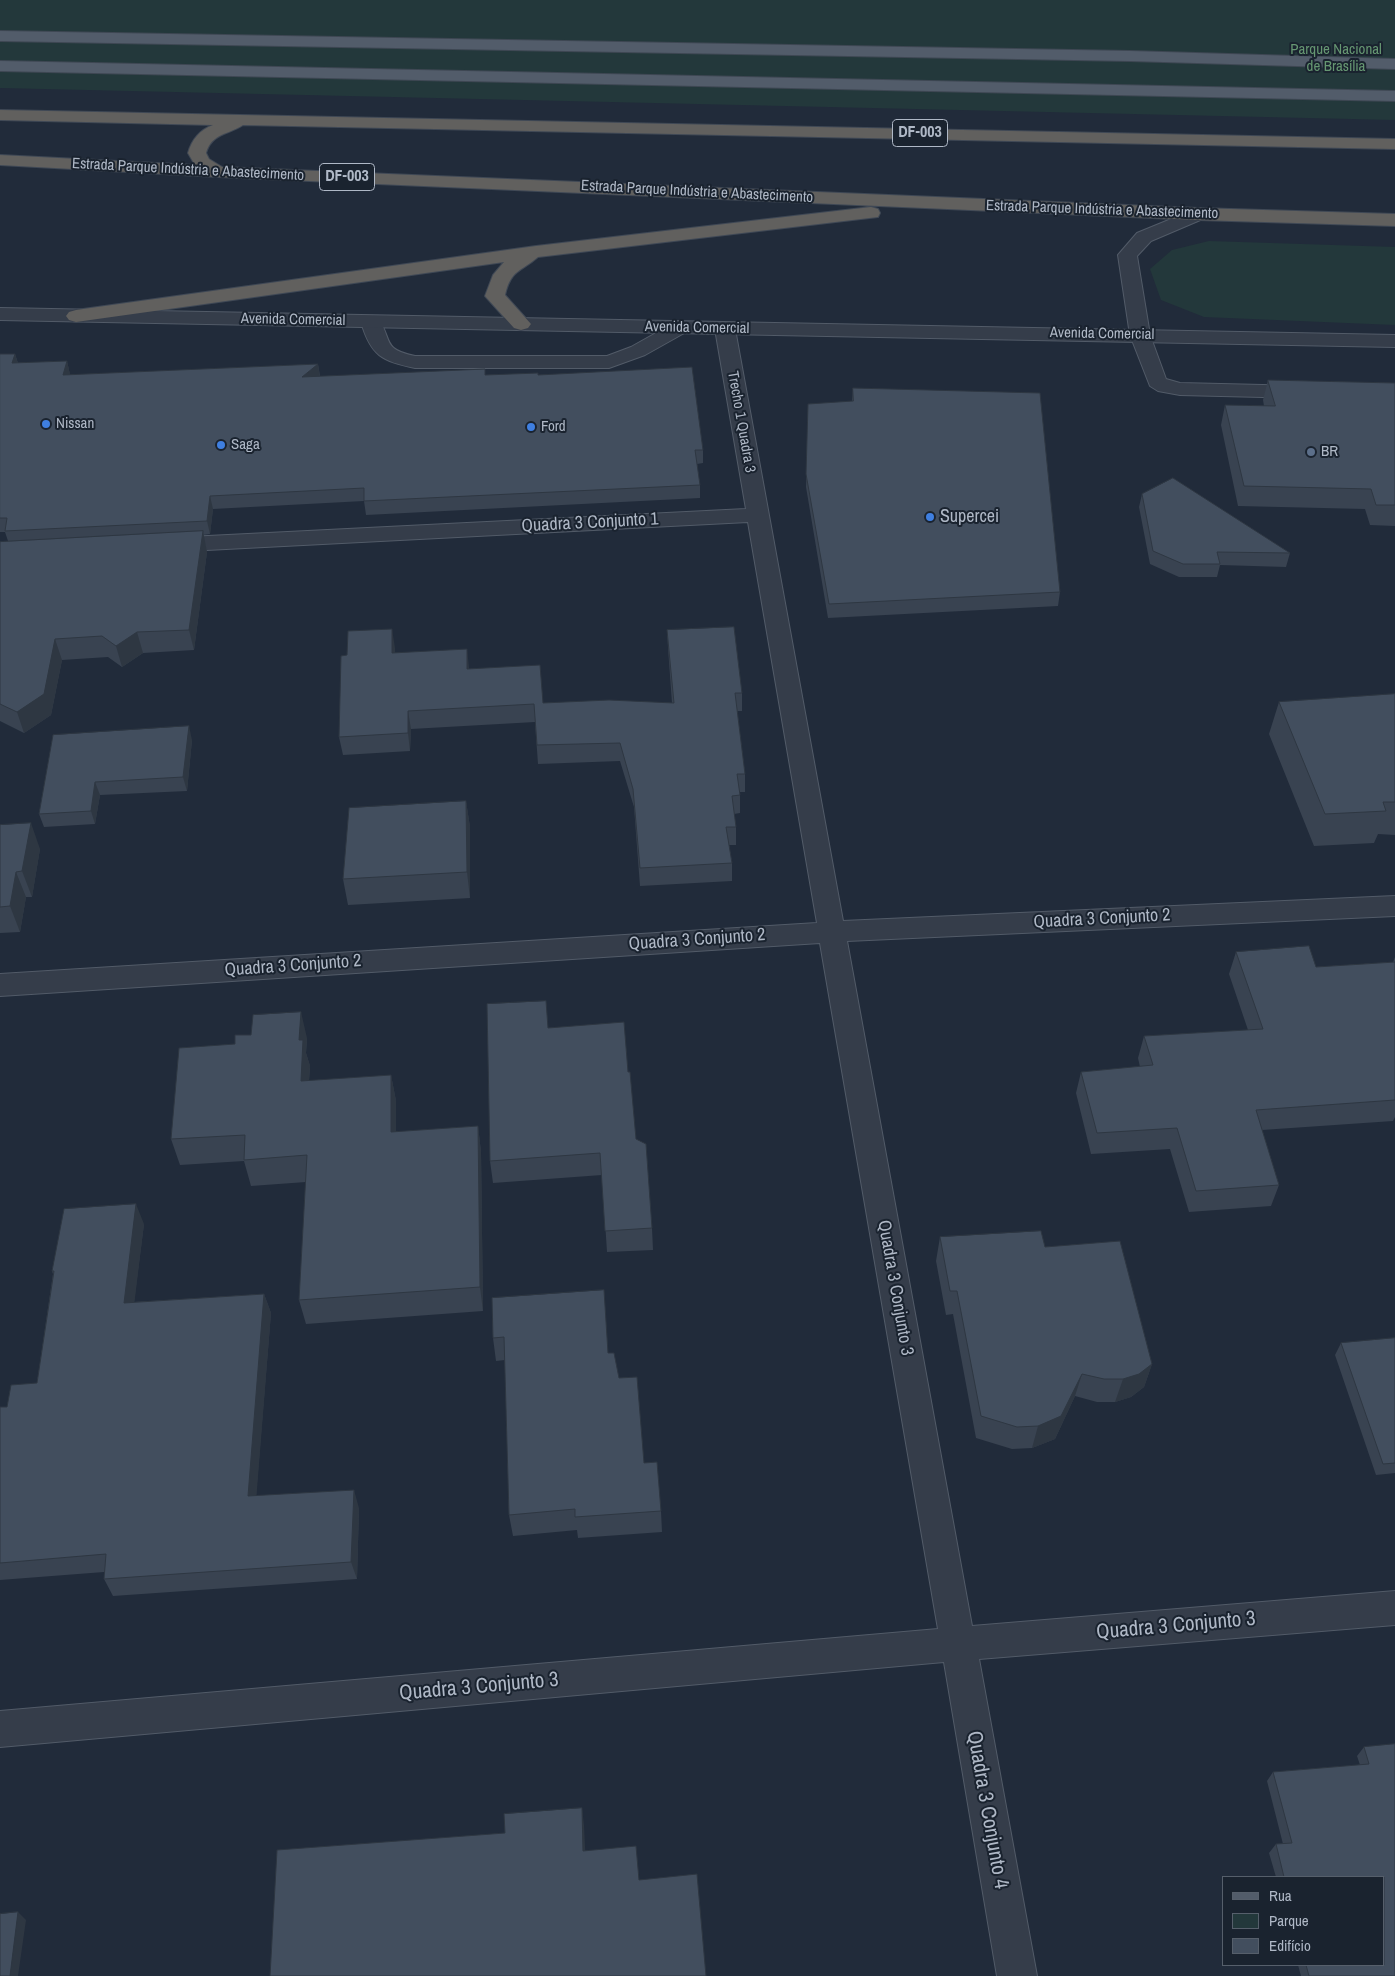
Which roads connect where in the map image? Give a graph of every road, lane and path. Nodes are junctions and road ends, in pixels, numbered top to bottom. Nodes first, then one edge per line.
1 (0, 36) edge
2 (1395, 64) edge
3 (0, 66) edge
4 (1395, 96) edge
5 (0, 115) edge
6 (247, 119) junction
7 (1395, 144) edge
8 (0, 160) edge
9 (218, 172) junction
10 (956, 204) junction
11 (1198, 214) junction
12 (1395, 220) edge
13 (536, 252) junction
14 (0, 314) edge
15 (76, 316) junction
16 (370, 322) junction
17 (521, 324) junction
18 (679, 328) junction
19 (724, 329) junction
20 (1140, 335) junction
21 (1395, 341) edge
22 (1327, 392) edge
23 (758, 515) junction
24 (150, 546) edge
25 (1395, 906) edge
26 (832, 932) junction
27 (0, 985) edge
28 (1395, 1608) edge
29 (958, 1644) junction
30 (0, 1729) edge
31 (1017, 1976) edge

1 - 2 main road
3 - 4 main road
5 - 6 highway, DF-003
6 - 7 highway, DF-003
6 - 9 highway
8 - 9 highway, Estrada Parque Indústria e Abastecimento / DF-003
9 - 10 highway, Estrada Parque Indústria e Abastecimento / DF-003
10 - 11 highway, Estrada Parque Indústria e Abastecimento / DF-003
10 - 13 highway
11 - 12 highway, Estrada Parque Indústria e Abastecimento / DF-003
11 - 20 street
13 - 15 highway
13 - 17 highway
14 - 15 street, Avenida Comercial
15 - 16 street, Avenida Comercial
16 - 17 street, Avenida Comercial
16 - 18 street
17 - 18 street, Avenida Comercial
18 - 19 street, Avenida Comercial
19 - 20 street, Avenida Comercial
19 - 23 street, Trecho 1 Quadra 3
20 - 21 street, Avenida Comercial
20 - 22 street
23 - 24 street, Quadra 3 Conjunto 1
23 - 26 street
25 - 26 street, Quadra 3 Conjunto 2
26 - 27 street, Quadra 3 Conjunto 2
26 - 29 street, Quadra 3 Conjunto 3
28 - 29 street, Quadra 3 Conjunto 3
29 - 30 street, Quadra 3 Conjunto 3
29 - 31 street, Quadra 3 Conjunto 4

